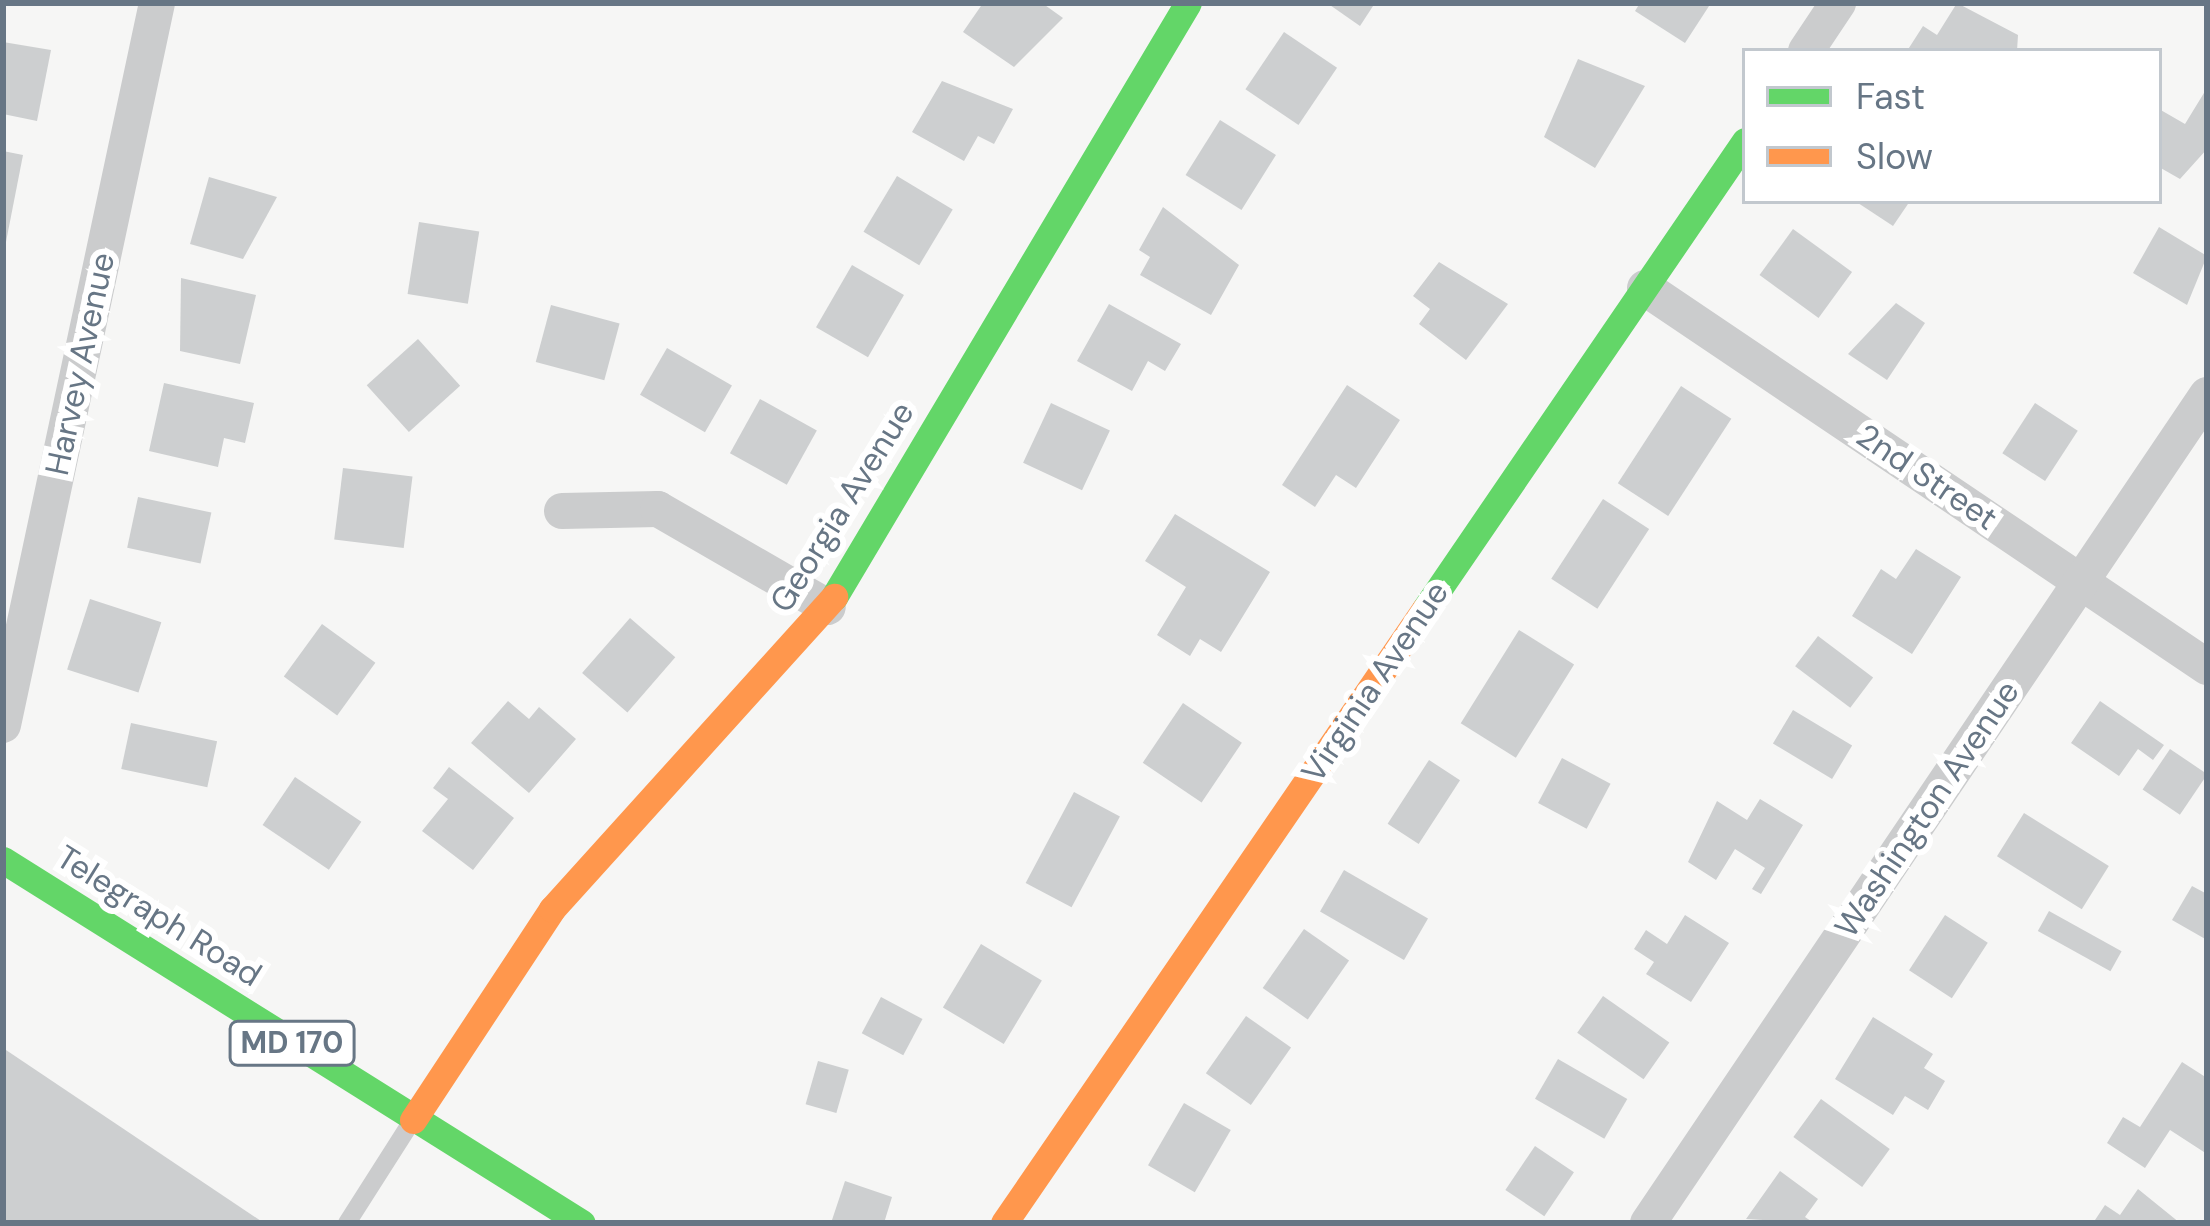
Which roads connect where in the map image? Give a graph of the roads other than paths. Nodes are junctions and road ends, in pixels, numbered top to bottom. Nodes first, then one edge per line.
1 (157, 3) edge
2 (1188, 3) edge
3 (1838, 3) edge
4 (1808, 48) edge
5 (1742, 145) edge
6 (1645, 288) junction
7 (2207, 395) edge
8 (562, 511) dead end
9 (2082, 580) junction
10 (829, 607) junction
11 (2207, 668) edge
12 (3, 725) edge
13 (3, 860) edge
14 (412, 1120) junction
15 (347, 1223) edge
16 (582, 1223) edge
17 (1004, 1223) edge
18 (1648, 1223) edge

1 - 12 street, Harvey Avenue
2 - 10 street, Georgia Avenue
3 - 4 street
5 - 6 street, Virginia Avenue
6 - 9 street, 2nd Street
6 - 17 street, Virginia Avenue
7 - 9 street, Washington Avenue
8 - 10 street
9 - 11 street, 2nd Street
9 - 18 street, Washington Avenue
10 - 14 street, Georgia Avenue
13 - 14 street, Telegraph Road / MD 170
14 - 15 lane
14 - 16 street, Telegraph Road / MD 170

